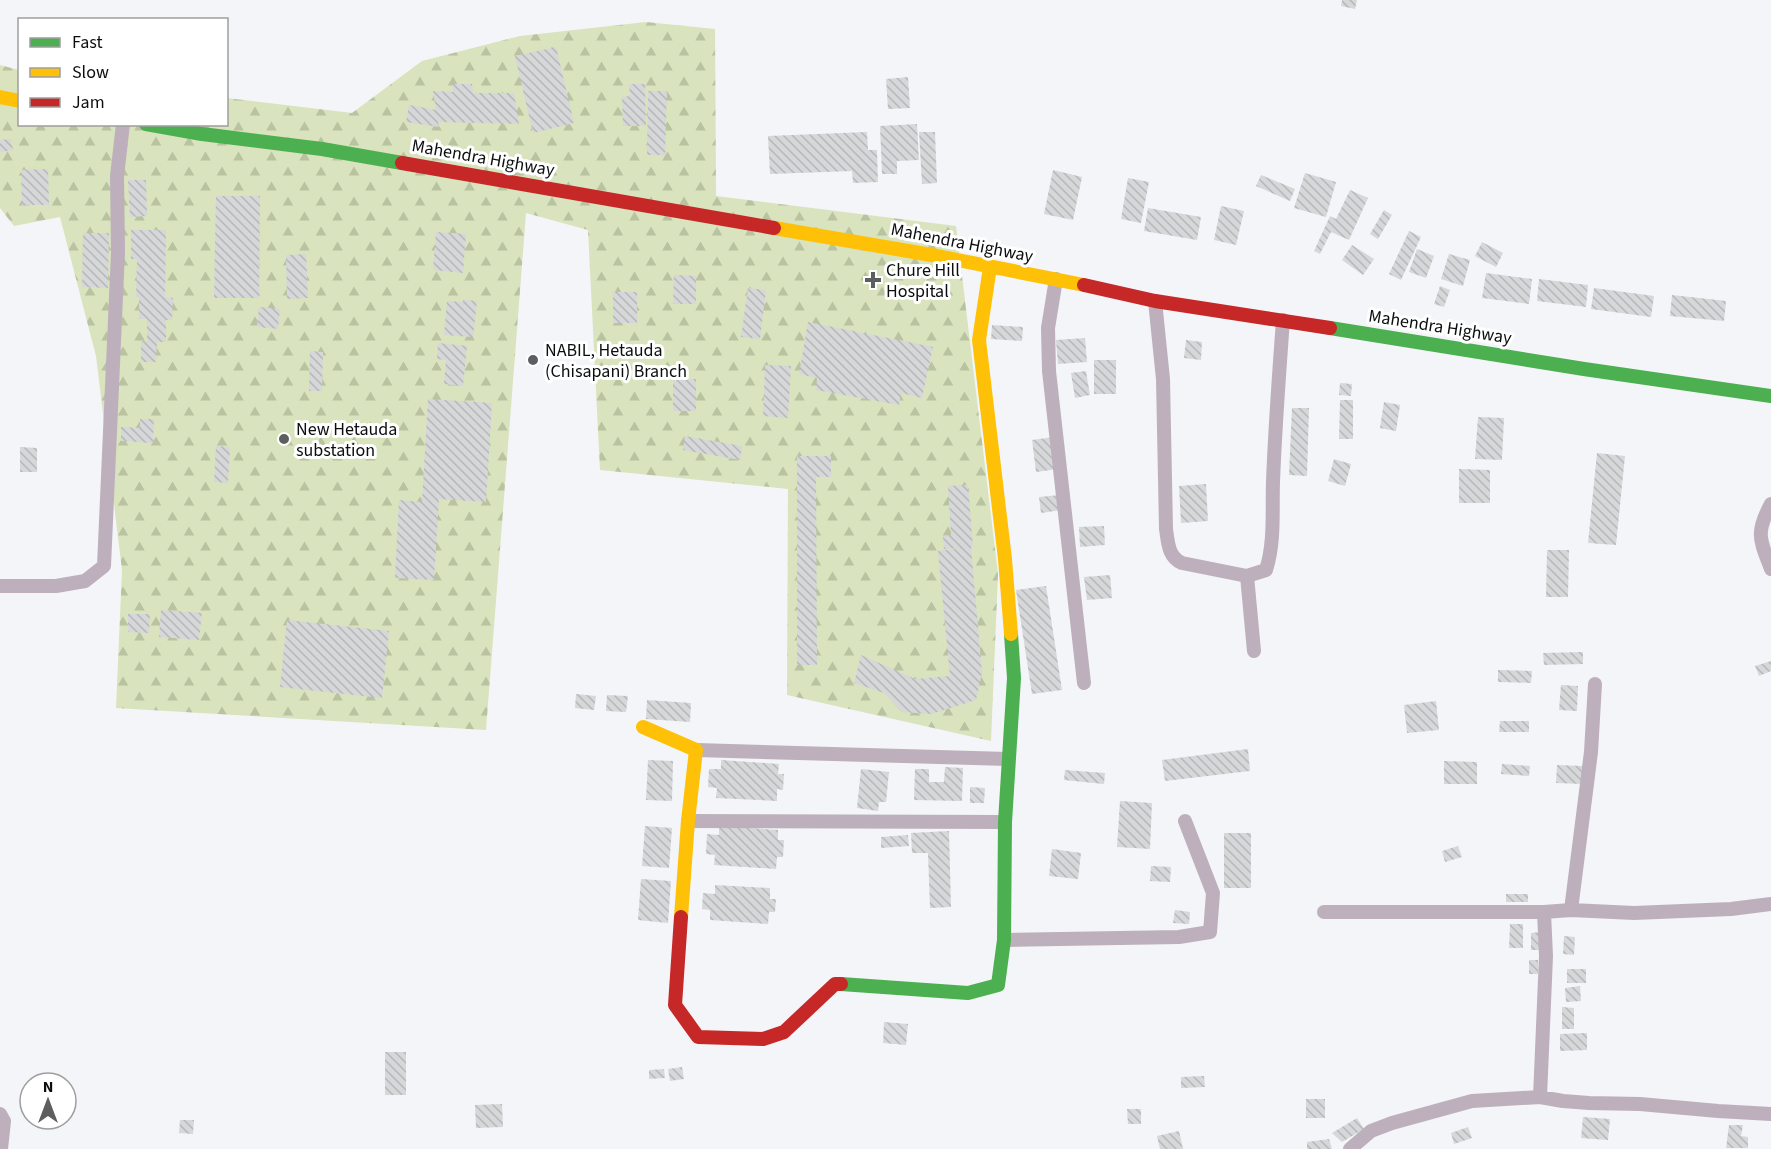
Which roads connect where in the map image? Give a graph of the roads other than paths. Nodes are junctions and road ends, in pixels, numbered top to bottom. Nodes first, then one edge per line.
1 (0, 97) edge
2 (18, 101) edge
3 (123, 126) edge
4 (157, 126) edge
5 (990, 267) junction
6 (1056, 279) junction
7 (1155, 301) junction
8 (1282, 320) junction
9 (1771, 396) edge
10 (1771, 504) edge
11 (1771, 569) edge
12 (1247, 576) junction
13 (0, 586) edge
14 (1254, 651) dead end
15 (1084, 684) dead end
16 (1595, 684) dead end
17 (643, 727) dead end
18 (696, 750) junction
19 (1008, 759) junction
20 (688, 821) junction
21 (1185, 821) dead end
22 (1005, 822) junction
23 (1771, 904) edge
24 (1571, 910) junction
25 (1324, 912) dead end
26 (1544, 912) junction
27 (1004, 940) junction
28 (1540, 1097) junction
29 (0, 1114) edge
30 (1771, 1114) edge
31 (1, 1149) edge
32 (1350, 1149) edge

1 - 2 main road
3 - 13 street
4 - 5 main road, Mahendra Highway
5 - 6 main road, Mahendra Highway
5 - 19 main road
6 - 7 main road, Mahendra Highway
6 - 15 street
7 - 8 main road, Mahendra Highway
7 - 12 street
8 - 9 main road, Mahendra Highway
8 - 12 street
10 - 11 street
12 - 14 street
16 - 24 street
17 - 18 main road
18 - 19 street
18 - 20 main road
19 - 22 main road
20 - 22 street
20 - 27 main road
21 - 27 street
22 - 27 main road
23 - 24 street
24 - 26 street
25 - 26 street
26 - 28 street
28 - 30 street
28 - 32 street
29 - 31 street

